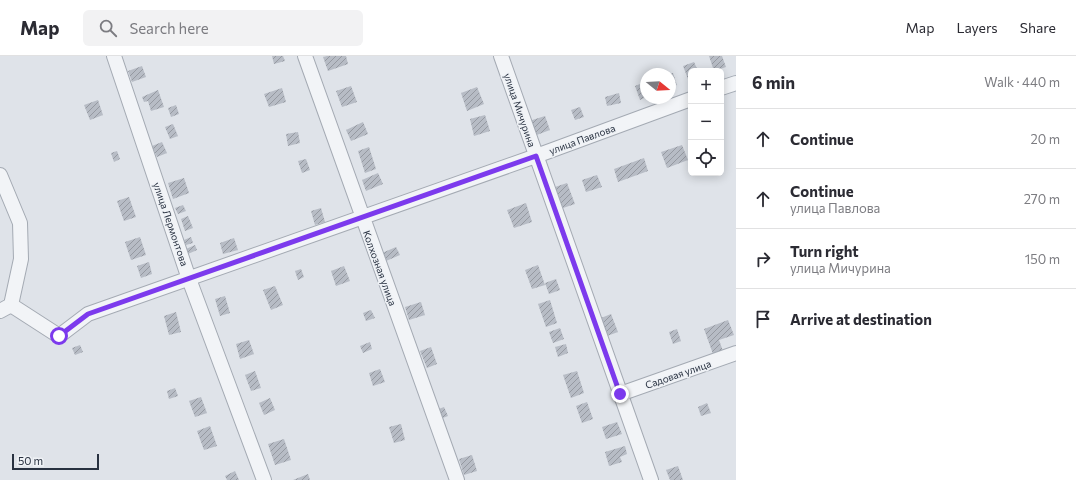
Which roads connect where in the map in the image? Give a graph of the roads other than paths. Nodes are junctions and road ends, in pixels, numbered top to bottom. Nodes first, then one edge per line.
1 (114, 56) edge
2 (305, 56) edge
3 (501, 56) edge
4 (736, 83) edge
5 (724, 87) edge
6 (688, 100) edge
7 (536, 156) junction
8 (0, 175) edge
9 (362, 217) junction
10 (189, 278) junction
11 (6, 308) edge
12 (736, 353) edge
13 (620, 394) junction
14 (264, 480) edge
15 (457, 480) edge
16 (651, 480) edge

1 - 10 street, улица Лермонтова
2 - 9 street, Колхозная улица
3 - 7 street, улица Мичурина
4 - 5 street
6 - 7 street, улица Павлова
7 - 9 street, улица Павлова
7 - 13 street, улица Мичурина
8 - 11 street
9 - 10 street, улица Павлова
9 - 15 street, Колхозная улица
10 - 11 street, улица Павлова
10 - 14 street, улица Лермонтова
12 - 13 street, Садовая улица
13 - 16 street, улица Мичурина

